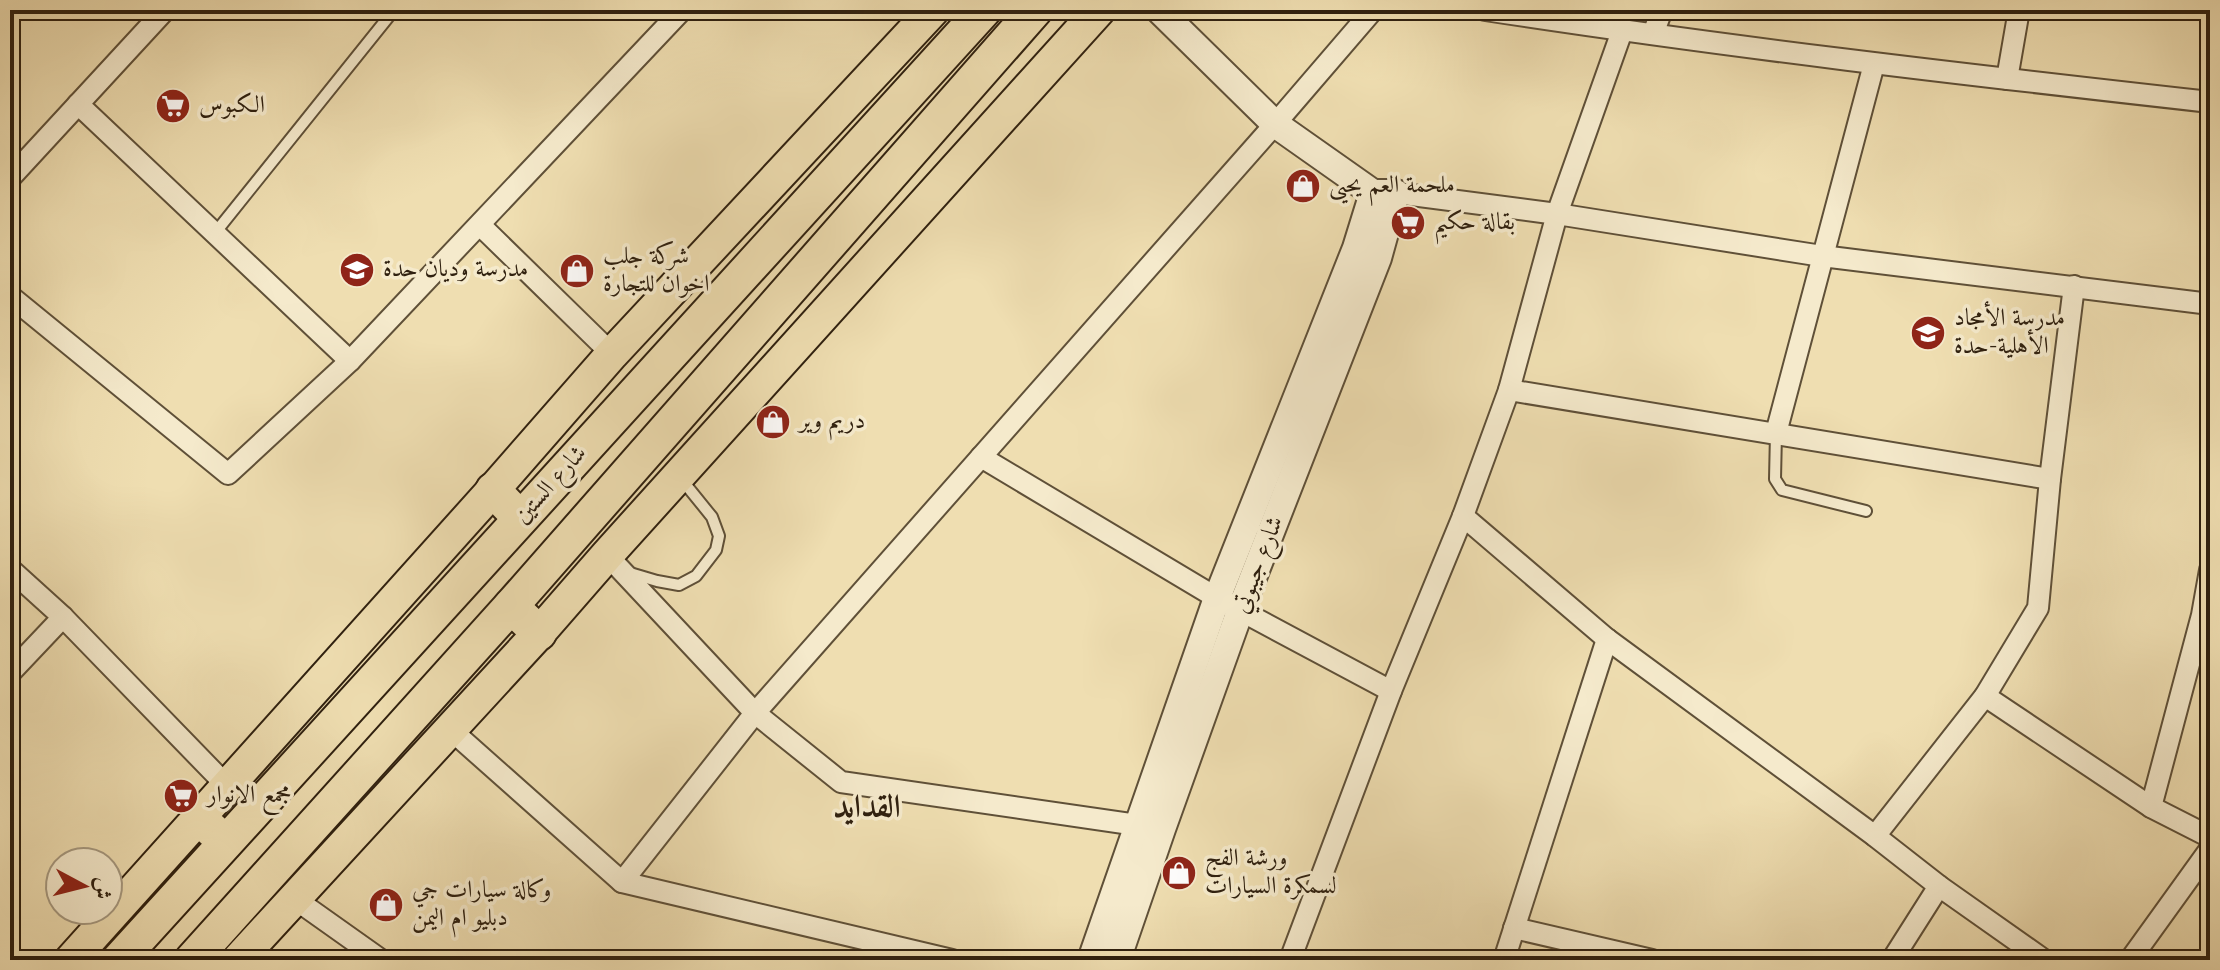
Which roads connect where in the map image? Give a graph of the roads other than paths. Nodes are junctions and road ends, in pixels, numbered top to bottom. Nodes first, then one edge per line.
1 (165, 10) edge
2 (394, 10) edge
3 (682, 10) edge
4 (933, 10) edge
5 (984, 10) edge
6 (1035, 10) edge
7 (1099, 10) edge
8 (1159, 10) edge
9 (1373, 10) edge
10 (1485, 10) edge
11 (1662, 10) edge
12 (2019, 10) edge
13 (1622, 31) junction
14 (1653, 34) junction
15 (1874, 64) junction
16 (2007, 79) junction
17 (2210, 102) edge
18 (78, 104) junction
19 (1275, 124) junction
20 (10, 178) edge
21 (1384, 193) junction
22 (1557, 214) junction
23 (480, 225) junction
24 (215, 233) junction
25 (1822, 256) junction
26 (2074, 286) junction
27 (10, 296) edge
28 (2210, 304) edge
29 (612, 354) junction
30 (350, 361) junction
31 (1509, 390) junction
32 (1776, 433) junction
33 (981, 457) junction
34 (679, 476) junction
35 (2050, 479) junction
36 (493, 490) junction
37 (1866, 511) dead end
38 (1463, 516) junction
39 (520, 518) junction
40 (614, 563) junction
41 (10, 569) edge
42 (2210, 570) edge
43 (1217, 598) junction
44 (511, 606) junction
45 (1240, 611) junction
46 (2206, 616) edge
47 (63, 617) junction
48 (539, 633) junction
49 (1607, 639) junction
50 (10, 673) edge
51 (1391, 691) junction
52 (1985, 696) junction
53 (755, 713) junction
54 (451, 730) junction
55 (227, 786) junction
56 (2151, 807) junction
57 (199, 818) junction
58 (1150, 827) junction
59 (1875, 836) junction
60 (2210, 837) edge
61 (225, 842) junction
62 (2210, 849) edge
63 (622, 882) junction
64 (1939, 886) junction
65 (295, 899) junction
66 (1514, 928) junction
67 (71, 960) edge
68 (119, 960) edge
69 (192, 960) edge
70 (238, 960) edge
71 (381, 960) edge
72 (952, 960) edge
73 (1091, 960) edge
74 (1117, 960) edge
75 (1290, 960) edge
76 (1504, 960) edge
77 (1652, 960) edge
78 (1892, 960) edge
79 (2044, 960) edge
80 (2130, 960) edge

1 - 18 street
2 - 24 lane
3 - 23 street
4 - 29 main road, شارع الستين
5 - 39 highway, شارع الستين
6 - 44 highway, شارع الستين
7 - 34 main road
8 - 19 street
9 - 19 street
10 - 13 street
11 - 14 street
12 - 16 street
13 - 14 street
13 - 22 street
14 - 15 street
15 - 16 street
15 - 25 street
16 - 17 street
18 - 20 street
18 - 24 street
19 - 21 street
19 - 33 street
21 - 22 street
21 - 43 street, شارع جيبوتي
21 - 45 street, شارع جيبوتي
22 - 25 street
22 - 31 street
23 - 29 street
23 - 30 street
24 - 30 street
25 - 26 street
25 - 32 street
26 - 28 street
26 - 35 street
27 - 30 street
29 - 36 main road, شارع الستين
31 - 32 street
31 - 38 street
32 - 35 street
32 - 37 lane
33 - 43 street
33 - 53 street
34 - 40 main road
34 - 40 lane
35 - 52 street
36 - 39 highway
36 - 55 main road, شارع الستين
38 - 49 street
38 - 51 street
39 - 61 highway, شارع الستين
40 - 48 main road
40 - 53 street
41 - 47 street
42 - 46 street
43 - 45 street
43 - 58 street, شارع جيبوتي
44 - 48 highway
44 - 69 highway, شارع الستين
45 - 51 street
45 - 58 street, شارع جيبوتي
46 - 56 street
47 - 50 street
47 - 55 street
48 - 54 main road
49 - 59 street
49 - 66 street
51 - 75 street
52 - 56 street
52 - 59 street
53 - 58 street
53 - 63 street
54 - 63 street
54 - 65 main road
55 - 57 main road, شارع الستين
56 - 60 street
57 - 61 highway
57 - 67 main road, شارع الستين
58 - 73 street, شارع جيبوتي
58 - 74 street, شارع جيبوتي
59 - 64 street
61 - 68 highway, شارع الستين
62 - 80 street
63 - 72 street
64 - 78 street
64 - 79 street
65 - 70 main road
65 - 71 street
66 - 76 street
66 - 77 street

